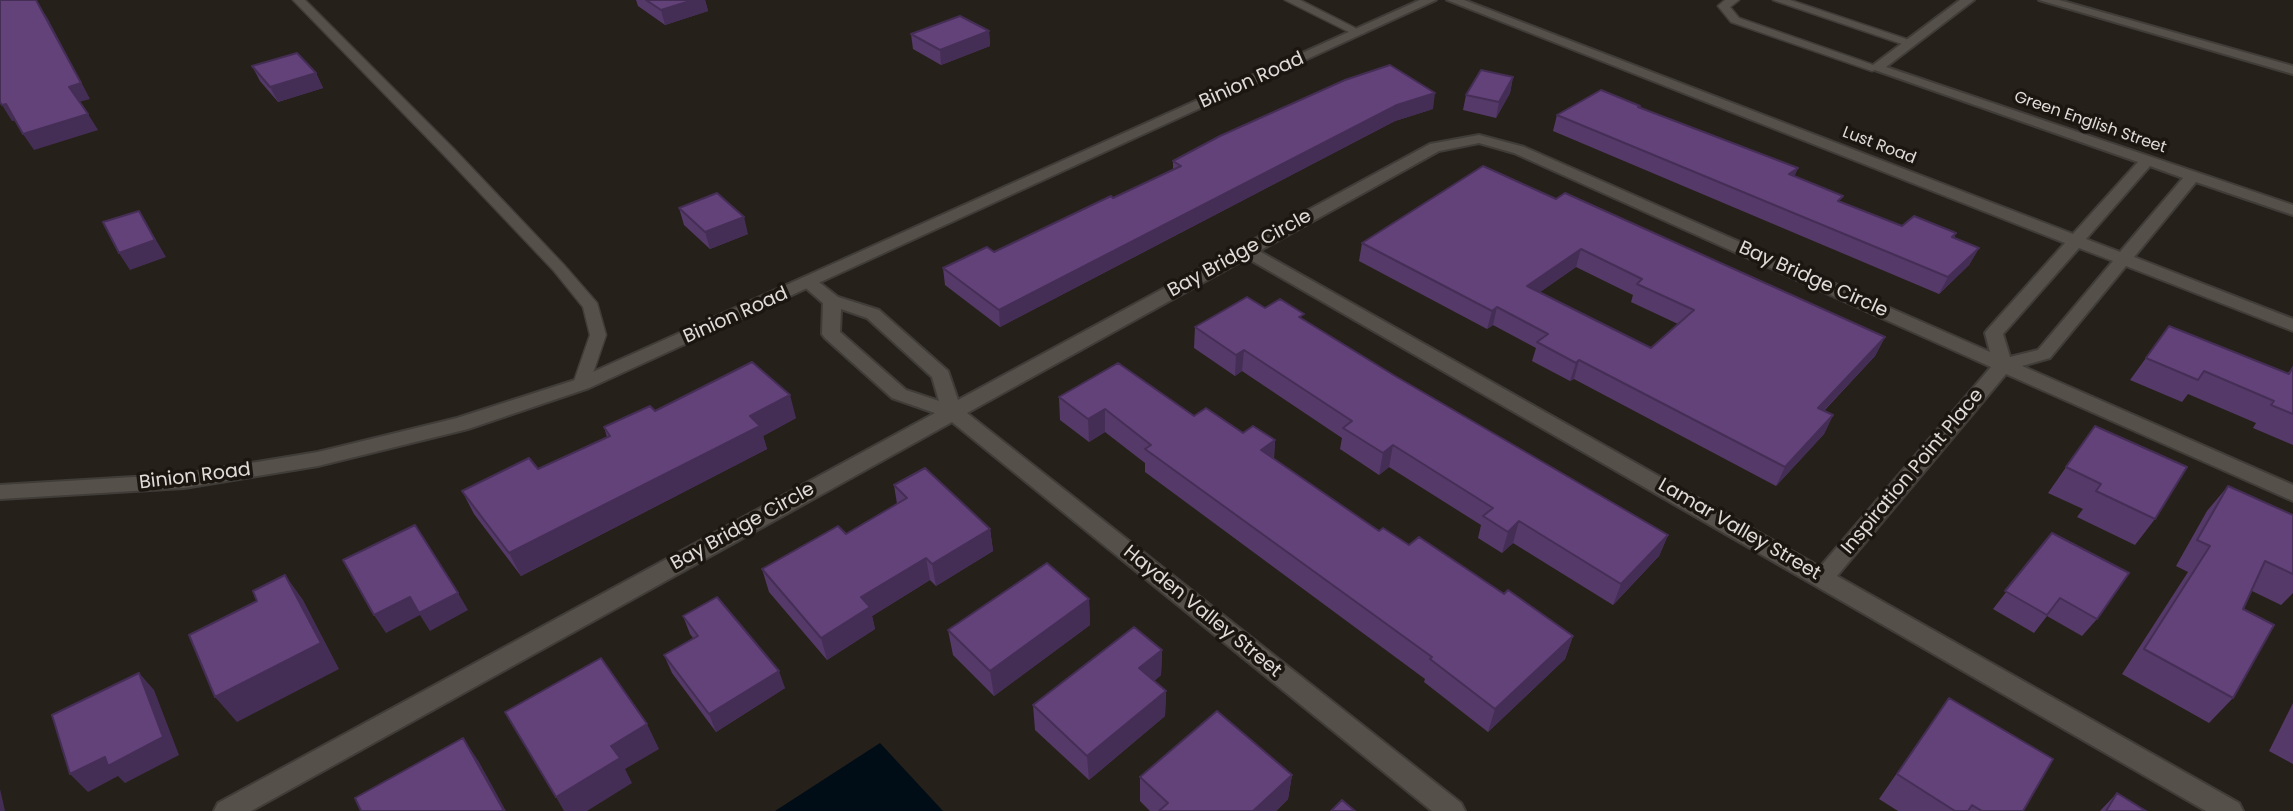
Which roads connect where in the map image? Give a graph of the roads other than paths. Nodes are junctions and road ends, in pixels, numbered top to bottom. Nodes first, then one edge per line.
1 (299, 0) edge
2 (1291, 0) edge
3 (1430, 0) edge
4 (1453, 0) edge
5 (1733, 0) edge
6 (1779, 0) edge
7 (1968, 0) edge
8 (2045, 0) edge
9 (1359, 33) junction
10 (1909, 42) junction
11 (1875, 68) junction
12 (2293, 70) edge
13 (2147, 161) junction
14 (2193, 176) junction
15 (2293, 210) edge
16 (2077, 241) junction
17 (1247, 251) junction
18 (2124, 259) junction
19 (809, 283) junction
20 (832, 301) junction
21 (2293, 324) edge
22 (2003, 365) junction
23 (582, 384) junction
24 (953, 412) junction
25 (0, 492) edge
26 (2293, 494) edge
27 (1823, 578) junction
28 (228, 811) edge
29 (1452, 811) edge
30 (2231, 811) edge

1 - 23 lane
2 - 9 lane
3 - 9 street, Binion Road
4 - 16 street, Lust Road
5 - 11 lane
6 - 10 lane
7 - 10 street
8 - 12 street
9 - 19 street, Binion Road
10 - 11 street
11 - 13 street, Green English Street
13 - 14 street, Green English Street
13 - 16 street
14 - 15 street, Green English Street
14 - 18 street
16 - 18 street, Lust Road
16 - 22 street
17 - 22 street, Bay Bridge Circle
17 - 24 street, Bay Bridge Circle
17 - 27 street, Lamar Valley Street
18 - 21 street, Lust Road
18 - 22 street
19 - 20 street
19 - 23 street, Binion Road
20 - 24 street
20 - 24 street, Hayden Valley Street
22 - 26 street, Bay Bridge Circle
22 - 27 street, Inspiration Point Place
23 - 25 street, Binion Road
24 - 28 street, Bay Bridge Circle
24 - 29 street, Hayden Valley Street
27 - 30 street, Lamar Valley Street

